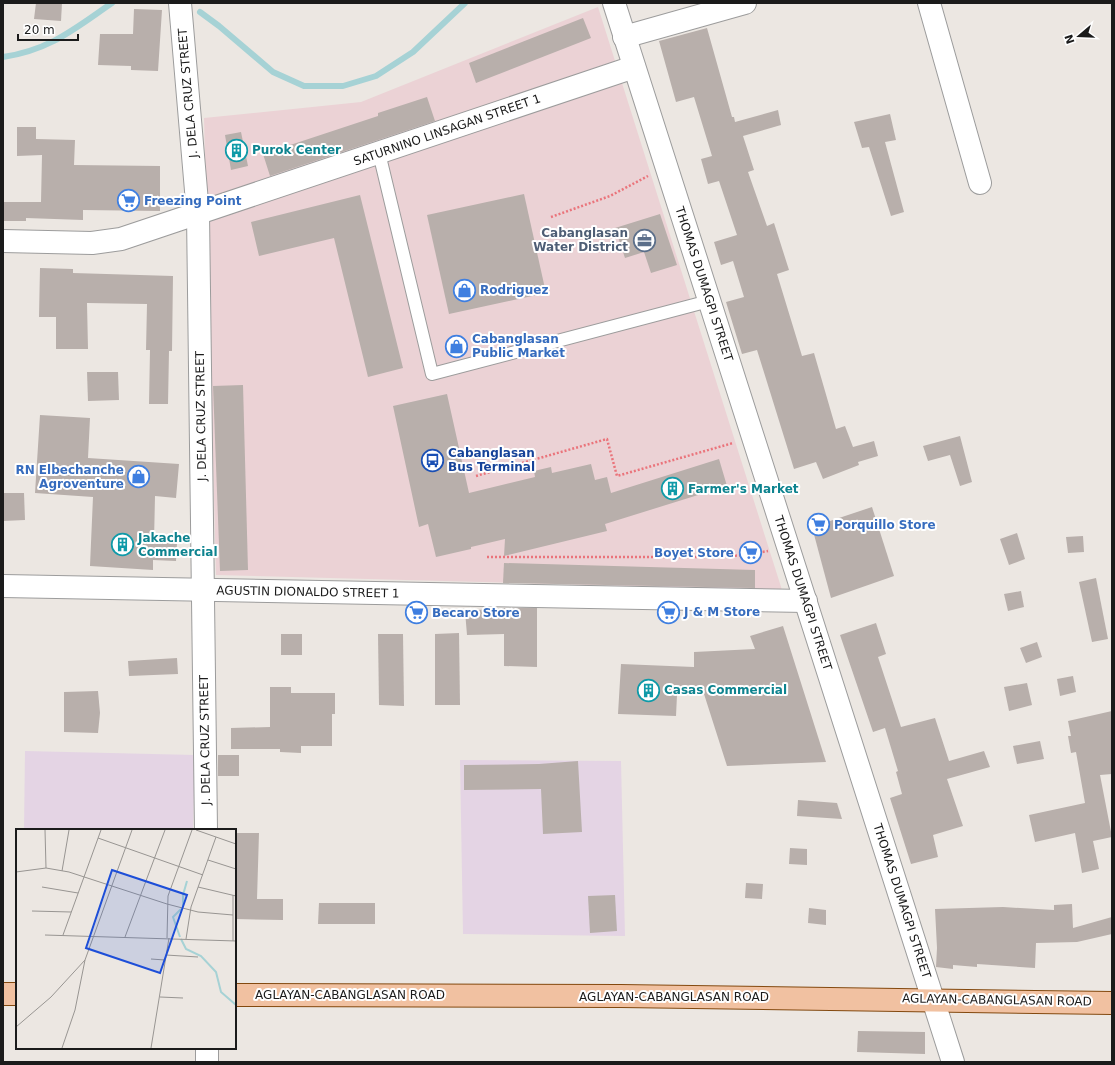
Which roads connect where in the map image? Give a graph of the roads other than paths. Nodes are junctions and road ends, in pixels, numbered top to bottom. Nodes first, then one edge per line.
1 (180, 3) edge
2 (614, 3) edge
3 (745, 3) edge
4 (929, 3) edge
5 (624, 37) junction
6 (634, 67) junction
7 (379, 153) junction
8 (980, 182) dead end
9 (198, 214) junction
10 (3, 241) edge
11 (709, 301) junction
12 (3, 586) edge
13 (203, 590) junction
14 (806, 601) junction
15 (206, 829) edge
16 (3, 994) edge
17 (16, 994) edge
18 (236, 995) edge
19 (934, 999) junction
20 (1112, 1003) edge
21 (207, 1049) edge
22 (207, 1062) edge
23 (953, 1062) edge

1 - 9 street, J. DELA CRUZ STREET
2 - 5 street, THOMAS DUMAGPI STREET
3 - 5 street
4 - 8 street
5 - 6 street, THOMAS DUMAGPI STREET
6 - 7 street, SATURNINO LINSAGAN STREET 1
6 - 11 street, THOMAS DUMAGPI STREET
7 - 9 street, SATURNINO LINSAGAN STREET 1
7 - 11 lane
9 - 10 street, SATURNINO LINSAGAN STREET 1
9 - 13 street, J. DELA CRUZ STREET
11 - 14 street, THOMAS DUMAGPI STREET
12 - 13 street, AGUSTIN DIONALDO STREET 1
13 - 14 street, AGUSTIN DIONALDO STREET 1
13 - 15 street, J. DELA CRUZ STREET
14 - 19 street, THOMAS DUMAGPI STREET
16 - 17 main road
18 - 19 main road, AGLAYAN-CABANGLASAN ROAD
19 - 20 main road, AGLAYAN-CABANGLASAN ROAD
19 - 23 street, THOMAS DUMAGPI STREET
21 - 22 street

